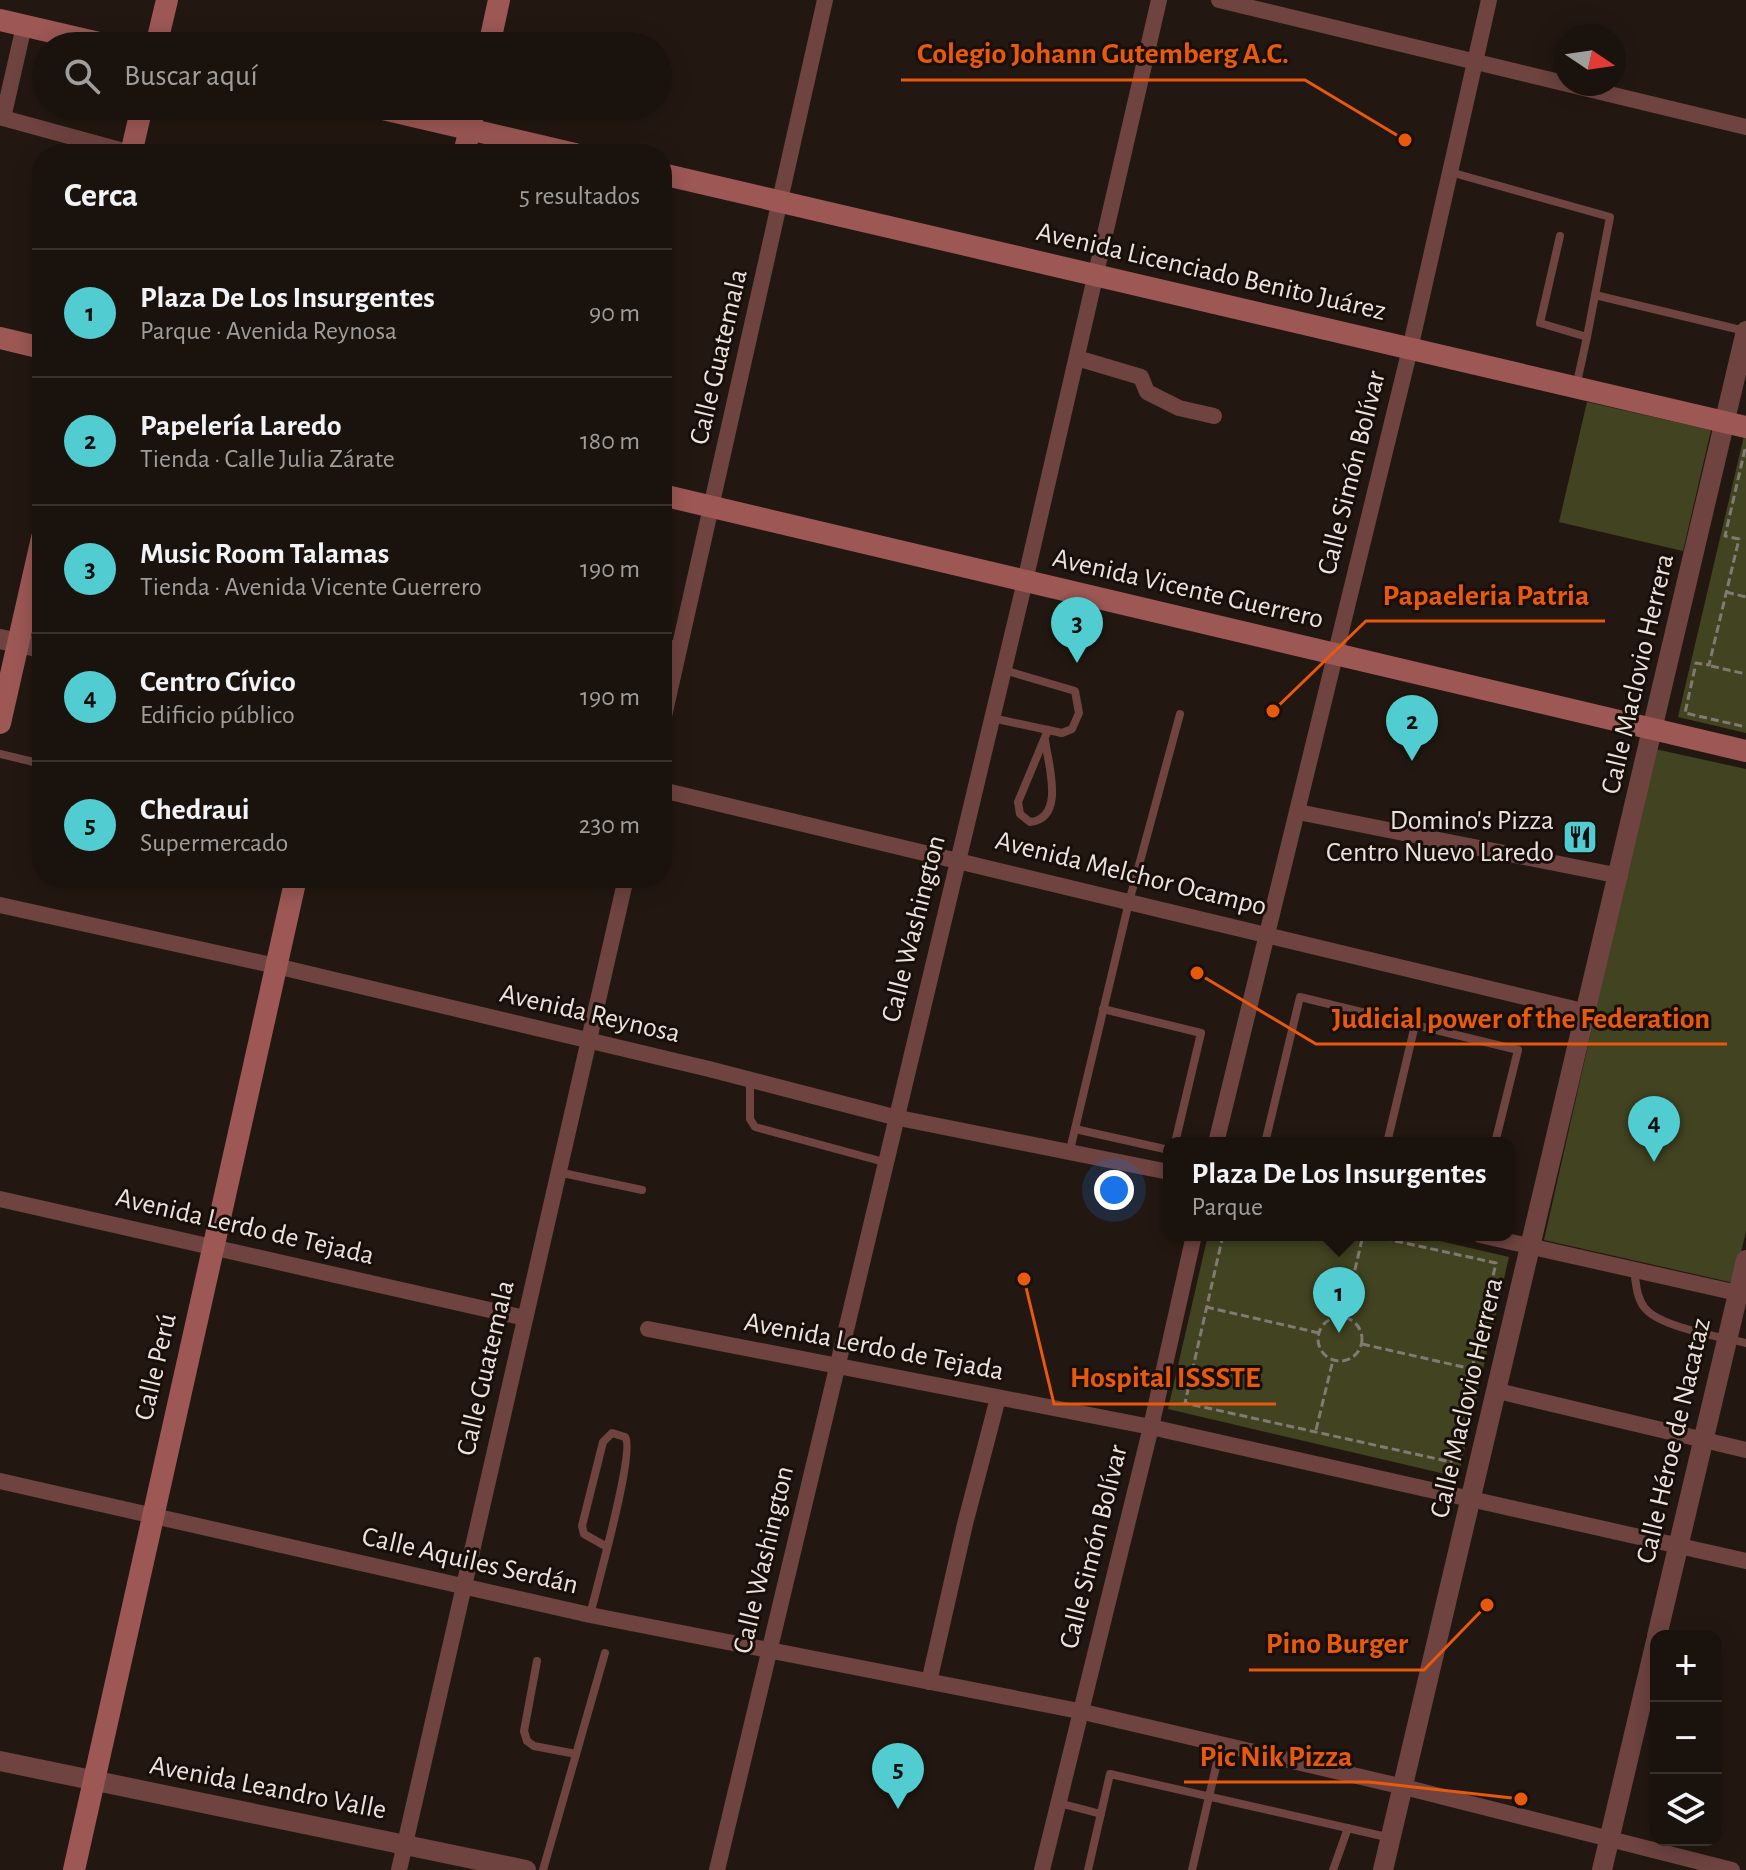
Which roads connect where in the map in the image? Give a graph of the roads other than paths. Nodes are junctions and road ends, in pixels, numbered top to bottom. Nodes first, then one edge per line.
1 (167, 0) edge
2 (499, 0) edge
3 (825, 0) edge
4 (1159, 0) edge
5 (1219, 0) edge
6 (1489, 0) edge
7 (0, 20) edge
8 (24, 26) junction
9 (50, 32) edge
10 (159, 32) edge
11 (492, 32) edge
12 (1474, 62) junction
13 (139, 120) edge
14 (431, 120) edge
15 (472, 120) edge
16 (1746, 127) edge
17 (470, 129) junction
18 (97, 144) edge
19 (135, 144) edge
20 (466, 144) edge
21 (533, 144) edge
22 (1450, 172) junction
23 (672, 176) edge
24 (781, 202) junction
25 (1560, 236) dead end
26 (1096, 276) junction
27 (1595, 295) junction
28 (1746, 331) edge
29 (1587, 337) junction
30 (0, 338) edge
31 (32, 346) edge
32 (1410, 349) junction
33 (1077, 358) junction
34 (1576, 388) junction
35 (1214, 416) dead end
36 (1736, 425) edge
37 (672, 497) edge
38 (712, 507) junction
39 (32, 569) edge
40 (1025, 581) junction
41 (9, 641) edge
42 (672, 644) edge
43 (32, 646) edge
44 (680, 646) junction
45 (1334, 654) junction
46 (1004, 670) junction
47 (672, 681) edge
48 (1180, 714) dead end
49 (992, 718) junction
50 (0, 723) edge
51 (1654, 730) junction
52 (1046, 735) junction
53 (1746, 751) edge
54 (0, 754) edge
55 (32, 762) edge
56 (672, 792) edge
57 (1298, 812) junction
58 (957, 861) junction
59 (1620, 876) junction
60 (294, 888) edge
61 (624, 888) edge
62 (1129, 902) junction
63 (0, 905) edge
64 (1269, 936) junction
65 (276, 966) junction
66 (1103, 1009) junction
67 (1587, 1012) junction
68 (1415, 1025) junction
69 (587, 1041) junction
70 (750, 1079) junction
71 (894, 1117) junction
72 (1075, 1129) junction
73 (1176, 1137) edge
74 (1218, 1137) edge
75 (1266, 1137) edge
76 (1388, 1137) edge
77 (1496, 1137) edge
78 (1163, 1149) edge
79 (1068, 1155) junction
80 (884, 1162) junction
81 (1163, 1171) edge
82 (558, 1172) junction
83 (642, 1190) dead end
84 (0, 1199) edge
85 (1193, 1241) edge
86 (1508, 1241) edge
87 (1532, 1246) junction
88 (214, 1247) junction
89 (1746, 1260) edge
90 (1634, 1269) junction
91 (1742, 1294) edge
92 (525, 1318) junction
93 (648, 1329) dead end
94 (1737, 1341) edge
95 (836, 1366) junction
96 (1498, 1391) junction
97 (998, 1398) junction
98 (1151, 1427) junction
99 (1703, 1440) junction
100 (1746, 1450) edge
101 (0, 1481) edge
102 (1472, 1499) junction
103 (153, 1515) junction
104 (1678, 1546) junction
105 (607, 1547) junction
106 (1746, 1561) edge
107 (462, 1585) junction
108 (590, 1615) junction
109 (1659, 1630) edge
110 (770, 1650) junction
111 (605, 1653) dead end
112 (537, 1661) dead end
113 (1650, 1668) edge
114 (929, 1682) junction
115 (1079, 1711) junction
116 (1221, 1745) junction
117 (576, 1754) junction
118 (0, 1761) edge
119 (94, 1782) junction
120 (1404, 1787) junction
121 (1210, 1796) junction
122 (1058, 1802) junction
123 (1101, 1814) junction
124 (1348, 1828) junction
125 (1610, 1837) junction
126 (1391, 1838) junction
127 (405, 1843) junction
128 (74, 1870) edge
129 (399, 1870) edge
130 (526, 1870) edge
131 (543, 1870) edge
132 (717, 1870) edge
133 (1042, 1870) edge
134 (1088, 1870) edge
135 (1192, 1870) edge
136 (1333, 1870) edge
137 (1383, 1870) edge
138 (1602, 1870) edge
139 (1732, 1870) edge

1 - 10 main road
2 - 11 main road
3 - 24 street, Calle Guatemala
4 - 26 street, Calle Washington
5 - 12 street
6 - 12 street, Calle Simón Bolívar
7 - 8 main road
8 - 9 main road
8 - 18 street
12 - 16 street
12 - 22 street, Calle Simón Bolívar
13 - 19 main road
14 - 17 main road
15 - 17 main road
17 - 20 main road
17 - 21 main road
22 - 27 lane
22 - 32 street, Calle Simón Bolívar
23 - 24 main road, Avenida Licenciado Benito Juárez
24 - 26 main road, Avenida Licenciado Benito Juárez
24 - 38 street, Calle Guatemala
25 - 29 lane
26 - 32 main road, Avenida Licenciado Benito Juárez
26 - 33 street, Calle Washington
27 - 28 lane
27 - 29 lane
28 - 36 street, Calle Maclovio Herrera
29 - 34 lane
30 - 31 main road
32 - 34 main road, Avenida Licenciado Benito Juárez
32 - 45 street, Calle Simón Bolívar
33 - 35 street
33 - 40 street, Calle Washington
34 - 36 main road, Avenida Licenciado Benito Juárez
36 - 51 street, Calle Maclovio Herrera
37 - 38 main road, Avenida Vicente Guerrero
38 - 40 main road, Avenida Vicente Guerrero
38 - 44 street, Calle Guatemala
39 - 41 main road
40 - 45 main road, Avenida Vicente Guerrero
40 - 46 street, Calle Washington
41 - 43 street
41 - 50 main road
42 - 44 lane
44 - 47 street, Calle Guatemala
45 - 51 main road, Avenida Vicente Guerrero
45 - 57 street, Calle Simón Bolívar
46 - 49 street, Calle Washington
46 - 52 lane
48 - 62 lane
49 - 52 lane
49 - 58 street, Calle Washington
51 - 53 main road, Avenida Vicente Guerrero
51 - 59 street, Calle Maclovio Herrera
52 - 52 lane
54 - 55 lane
56 - 58 street, Avenida Melchor Ocampo
57 - 59 street
57 - 64 street, Calle Simón Bolívar
58 - 62 street, Avenida Melchor Ocampo
58 - 71 street, Calle Washington
59 - 67 street, Calle Maclovio Herrera
60 - 65 main road, Calle Perú
61 - 69 street, Calle Guatemala
62 - 64 street, Avenida Melchor Ocampo
62 - 66 lane
63 - 65 street, Avenida Reynosa
64 - 67 street, Avenida Melchor Ocampo
64 - 74 street, Calle Simón Bolívar
65 - 69 street, Avenida Reynosa
65 - 88 main road, Calle Perú
66 - 72 lane
66 - 73 lane
67 - 87 street, Calle Maclovio Herrera
68 - 75 lane
68 - 76 lane
68 - 77 lane
69 - 70 street, Avenida Reynosa
69 - 82 street, Calle Guatemala
70 - 71 street, Avenida Reynosa
70 - 80 lane
71 - 79 street, Avenida Reynosa
71 - 80 street, Calle Washington
72 - 78 lane
72 - 79 lane
79 - 81 street, Avenida Reynosa
80 - 95 street, Calle Washington
82 - 83 lane
82 - 92 street, Calle Guatemala
84 - 88 street, Avenida Lerdo de Tejada
85 - 98 street, Calle Simón Bolívar
86 - 87 street
87 - 90 street
87 - 96 street, Calle Maclovio Herrera
88 - 92 street, Avenida Lerdo de Tejada
88 - 103 main road, Calle Perú
89 - 91 street, Calle Héroe de Nacataz
90 - 91 street
90 - 94 lane
91 - 94 street, Calle Héroe de Nacataz
92 - 107 street, Calle Guatemala
93 - 95 street, Avenida Lerdo de Tejada
94 - 99 street, Calle Héroe de Nacataz
95 - 97 street, Avenida Lerdo de Tejada
95 - 110 street, Calle Washington
96 - 99 street
96 - 102 street, Calle Maclovio Herrera
97 - 98 street, Avenida Lerdo de Tejada
97 - 114 street
98 - 102 street, Avenida Lerdo de Tejada
98 - 115 street, Calle Simón Bolívar
99 - 100 street
99 - 104 street, Calle Héroe de Nacataz
101 - 103 street, Calle Aquiles Serdán
102 - 104 street, Avenida Lerdo de Tejada
102 - 120 street, Calle Maclovio Herrera
103 - 107 street, Calle Aquiles Serdán
103 - 119 main road, Calle Perú
104 - 106 street, Avenida Lerdo de Tejada
104 - 109 street, Calle Héroe de Nacataz
105 - 105 lane
105 - 108 lane
107 - 108 street, Calle Aquiles Serdán
107 - 127 street, Calle Guatemala
108 - 110 street, Calle Aquiles Serdán
110 - 114 street, Calle Aquiles Serdán
110 - 132 street, Calle Washington
111 - 117 lane
112 - 117 lane
113 - 125 street, Calle Héroe de Nacataz
114 - 115 street, Calle Aquiles Serdán
115 - 116 street, Calle Aquiles Serdán
115 - 122 street, Calle Simón Bolívar
116 - 120 street, Calle Aquiles Serdán
116 - 121 lane
117 - 131 lane
118 - 119 street, Avenida Leandro Valle
119 - 127 street, Avenida Leandro Valle
119 - 128 main road, Calle Perú
120 - 125 street, Calle Aquiles Serdán
120 - 126 street, Calle Maclovio Herrera
121 - 123 lane
121 - 124 lane
121 - 135 lane
122 - 123 lane
122 - 133 street, Calle Simón Bolívar
123 - 134 lane
124 - 126 lane
124 - 136 lane
125 - 138 street, Calle Héroe de Nacataz
125 - 139 street, Calle Aquiles Serdán
126 - 137 street, Calle Maclovio Herrera
127 - 129 street, Calle Guatemala
127 - 130 street, Avenida Leandro Valle

